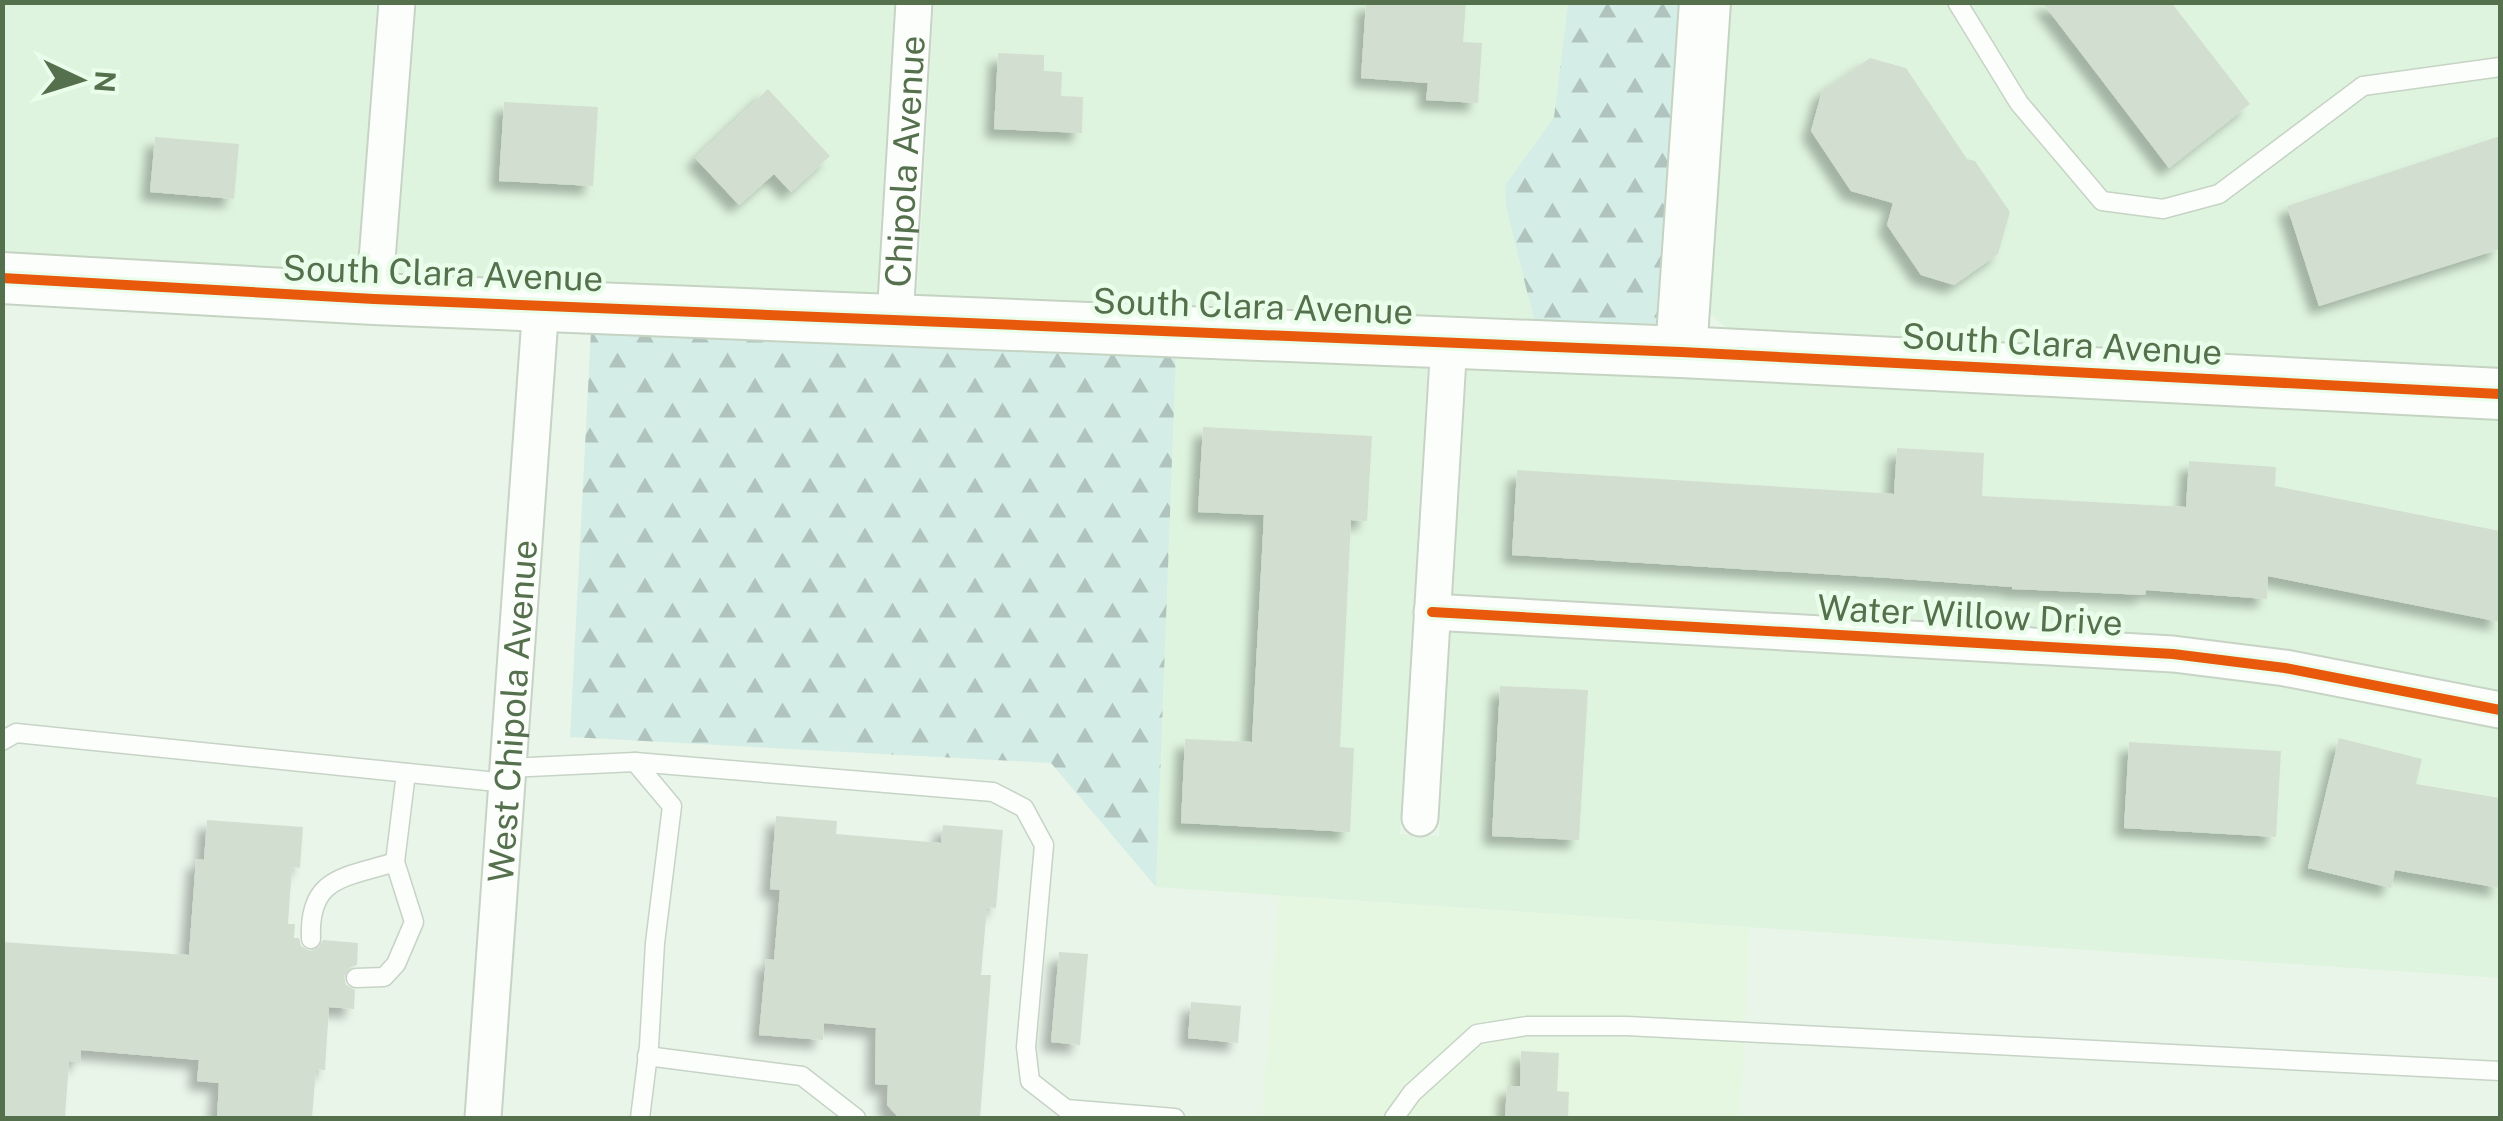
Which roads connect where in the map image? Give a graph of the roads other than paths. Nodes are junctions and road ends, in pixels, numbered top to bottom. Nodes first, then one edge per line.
1 (397, 2) edge
2 (914, 2) edge
3 (1704, 2) edge
4 (1957, 2) edge
5 (2500, 68) edge
6 (2, 278) edge
7 (374, 299) junction
8 (541, 304) junction
9 (896, 319) junction
10 (1449, 342) junction
11 (1681, 352) junction
12 (2500, 394) edge
13 (1432, 612) junction
14 (2500, 710) edge
15 (2, 741) edge
16 (634, 762) junction
17 (406, 773) junction
18 (508, 776) junction
19 (1420, 818) dead end
20 (395, 862) junction
21 (311, 939) dead end
22 (356, 978) dead end
23 (648, 1056) junction
24 (2500, 1071) edge
25 (483, 1118) edge
26 (640, 1118) edge
27 (856, 1118) edge
28 (1175, 1118) edge
29 (1394, 1118) edge

1 - 7 street
2 - 9 street, Chipola Avenue
3 - 11 street
4 - 5 lane
6 - 7 street, South Clara Avenue
7 - 8 street, South Clara Avenue
8 - 9 street, South Clara Avenue
8 - 18 street, West Chipola Avenue
9 - 10 street, South Clara Avenue
10 - 11 street, South Clara Avenue
10 - 13 street
11 - 12 street, South Clara Avenue
13 - 14 street, Water Willow Drive
13 - 19 street
15 - 17 lane
16 - 18 lane
16 - 23 lane
16 - 28 lane
17 - 18 lane
17 - 20 lane
18 - 25 street, West Chipola Avenue
20 - 21 lane
20 - 22 lane
23 - 26 lane
23 - 27 lane
24 - 29 lane

